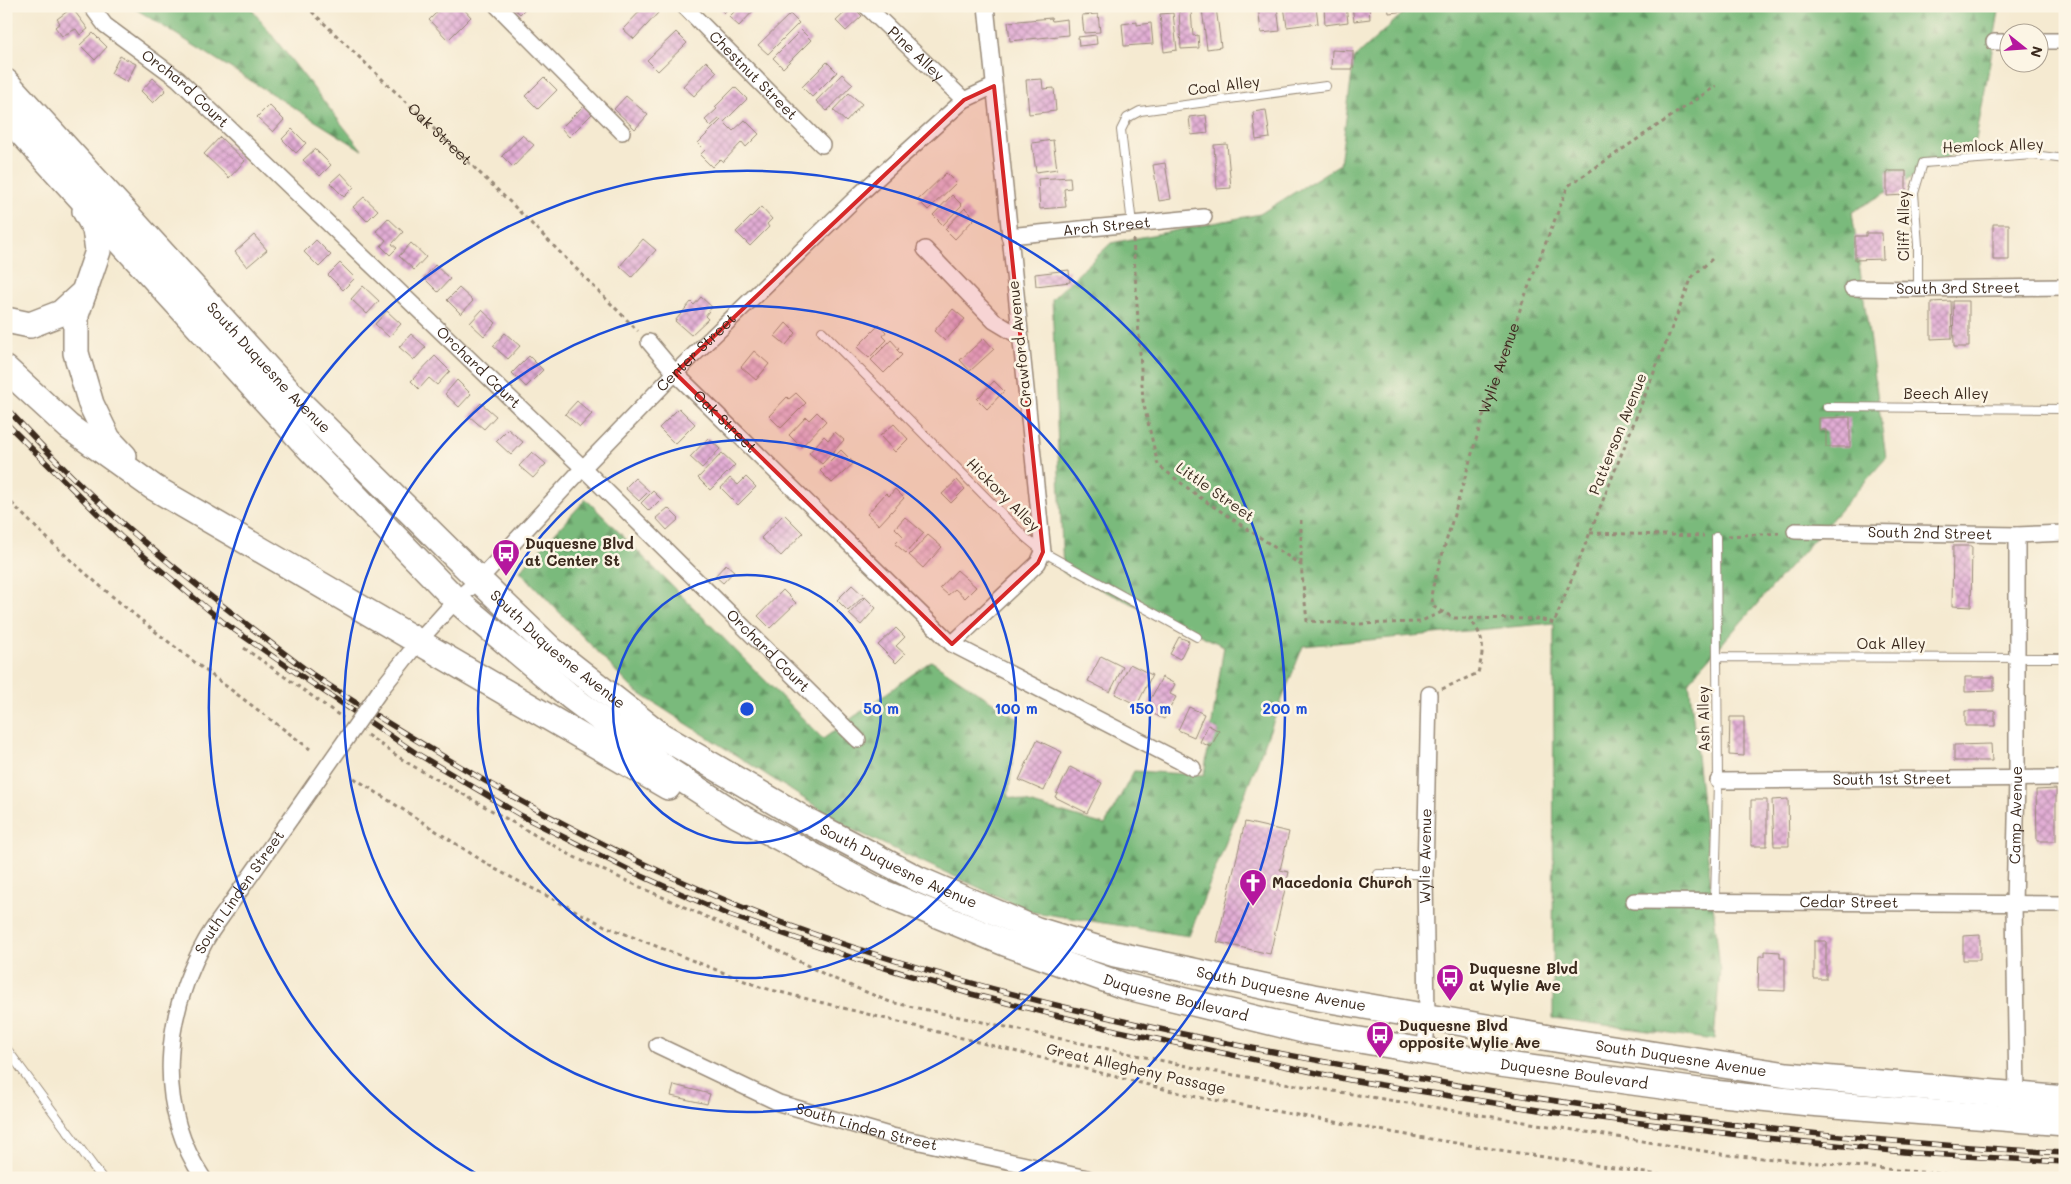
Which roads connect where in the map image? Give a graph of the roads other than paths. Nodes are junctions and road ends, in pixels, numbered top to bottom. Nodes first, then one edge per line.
1 (91, 6) edge
2 (497, 6) edge
3 (684, 6) edge
4 (866, 6) edge
5 (989, 7) edge
6 (2065, 41) edge
7 (2048, 42) edge
8 (6, 82) edge
9 (994, 86) junction
10 (1326, 86) dead end
11 (964, 100) junction
12 (6, 116) edge
13 (622, 132) dead end
14 (822, 144) dead end
15 (2065, 159) edge
16 (1923, 163) joint
17 (74, 191) junction
18 (1204, 217) dead end
19 (1132, 224) junction
20 (1009, 236) junction
21 (925, 249) dead end
22 (2065, 287) edge
23 (1852, 288) dead end
24 (1918, 289) junction
25 (84, 292) junction
26 (6, 320) edge
27 (822, 330) dead end
28 (1019, 336) junction
29 (649, 342) road end
30 (6, 369) edge
31 (675, 373) junction
32 (1827, 407) dead end
33 (2065, 409) edge
34 (583, 468) junction
35 (153, 487) junction
36 (1795, 532) road end
37 (2065, 533) edge
38 (2017, 535) junction
39 (1716, 537) road end
40 (1043, 552) junction
41 (479, 580) junction
42 (456, 600) junction
43 (1198, 637) dead end
44 (419, 641) junction
45 (952, 644) junction
46 (1717, 657) junction
47 (2065, 658) edge
48 (2016, 659) junction
49 (1429, 694) road end
50 (858, 740) dead end
51 (1193, 768) dead end
52 (2065, 778) edge
53 (2017, 779) junction
54 (1718, 781) junction
55 (1378, 874) dead end
56 (1425, 874) junction
57 (877, 890) junction
58 (1634, 901) dead end
59 (1715, 901) junction
60 (2014, 904) junction
61 (2065, 904) edge
62 (1005, 943) joint
63 (1427, 1018) junction
64 (657, 1045) dead end
65 (6, 1048) edge
66 (1425, 1052) junction
67 (2017, 1096) junction
68 (2065, 1099) edge
69 (2065, 1123) edge
70 (102, 1178) edge
71 (203, 1178) edge
72 (1087, 1178) edge

1 - 34 street, Orchard Court
2 - 13 street
3 - 14 street, Chestnut Street
4 - 11 street, Pine Alley
5 - 9 street, Crawford Avenue
6 - 7 street
8 - 41 main road, South Duquesne Avenue
9 - 11 street, Center Street
9 - 20 street, Crawford Avenue
10 - 19 lane, Coal Alley
11 - 31 street, Center Street
12 - 17 main road, South Duquesne Avenue
15 - 16 lane, Hemlock Alley
16 - 24 lane, Cliff Alley
17 - 25 main road
17 - 42 main road, South Duquesne Avenue
18 - 19 street, Arch Street
19 - 20 street, Arch Street
20 - 28 street, Crawford Avenue
21 - 28 street
22 - 24 street, South 3rd Street
23 - 24 street, South 3rd Street
25 - 26 main road
25 - 35 main road
27 - 40 lane, Hickory Alley
28 - 40 street, Crawford Avenue
29 - 31 street, Oak Street
30 - 35 main road
31 - 34 street, Center Street
31 - 45 street, Oak Street
32 - 33 lane, Beech Alley
34 - 41 street, Center Street
34 - 50 street, Orchard Court
35 - 44 main road
36 - 38 street, South 2nd Street
37 - 38 street, South 2nd Street
38 - 48 street, Camp Avenue
39 - 46 lane, Ash Alley
40 - 43 lane, Hickory Alley
40 - 45 street
41 - 42 street, Center Street
41 - 63 main road, South Duquesne Avenue
42 - 44 street, Center Street
42 - 57 main road, South Duquesne Avenue
44 - 57 main road
44 - 71 street, South Linden Street, bridge
45 - 51 street, Oak Street
46 - 48 lane, Oak Alley
46 - 54 lane, Ash Alley
47 - 48 lane, Oak Alley
48 - 53 street, Camp Avenue
49 - 56 street, Wylie Avenue
52 - 53 street, South 1st Street
53 - 54 street, South 1st Street
53 - 60 street, Camp Avenue
54 - 59 lane, Ash Alley
55 - 56 lane
56 - 63 street, Wylie Avenue
57 - 62 main road, South Duquesne Avenue
58 - 59 street, Cedar Street
59 - 60 street, Cedar Street
60 - 61 street, Cedar Street
60 - 67 street, Camp Avenue
62 - 66 main road, Duquesne Boulevard
63 - 66 street, Wylie Avenue
63 - 67 main road, South Duquesne Avenue
64 - 72 street, South Linden Street
65 - 70 lane
66 - 69 main road, Duquesne Boulevard
67 - 68 main road, South Duquesne Avenue

